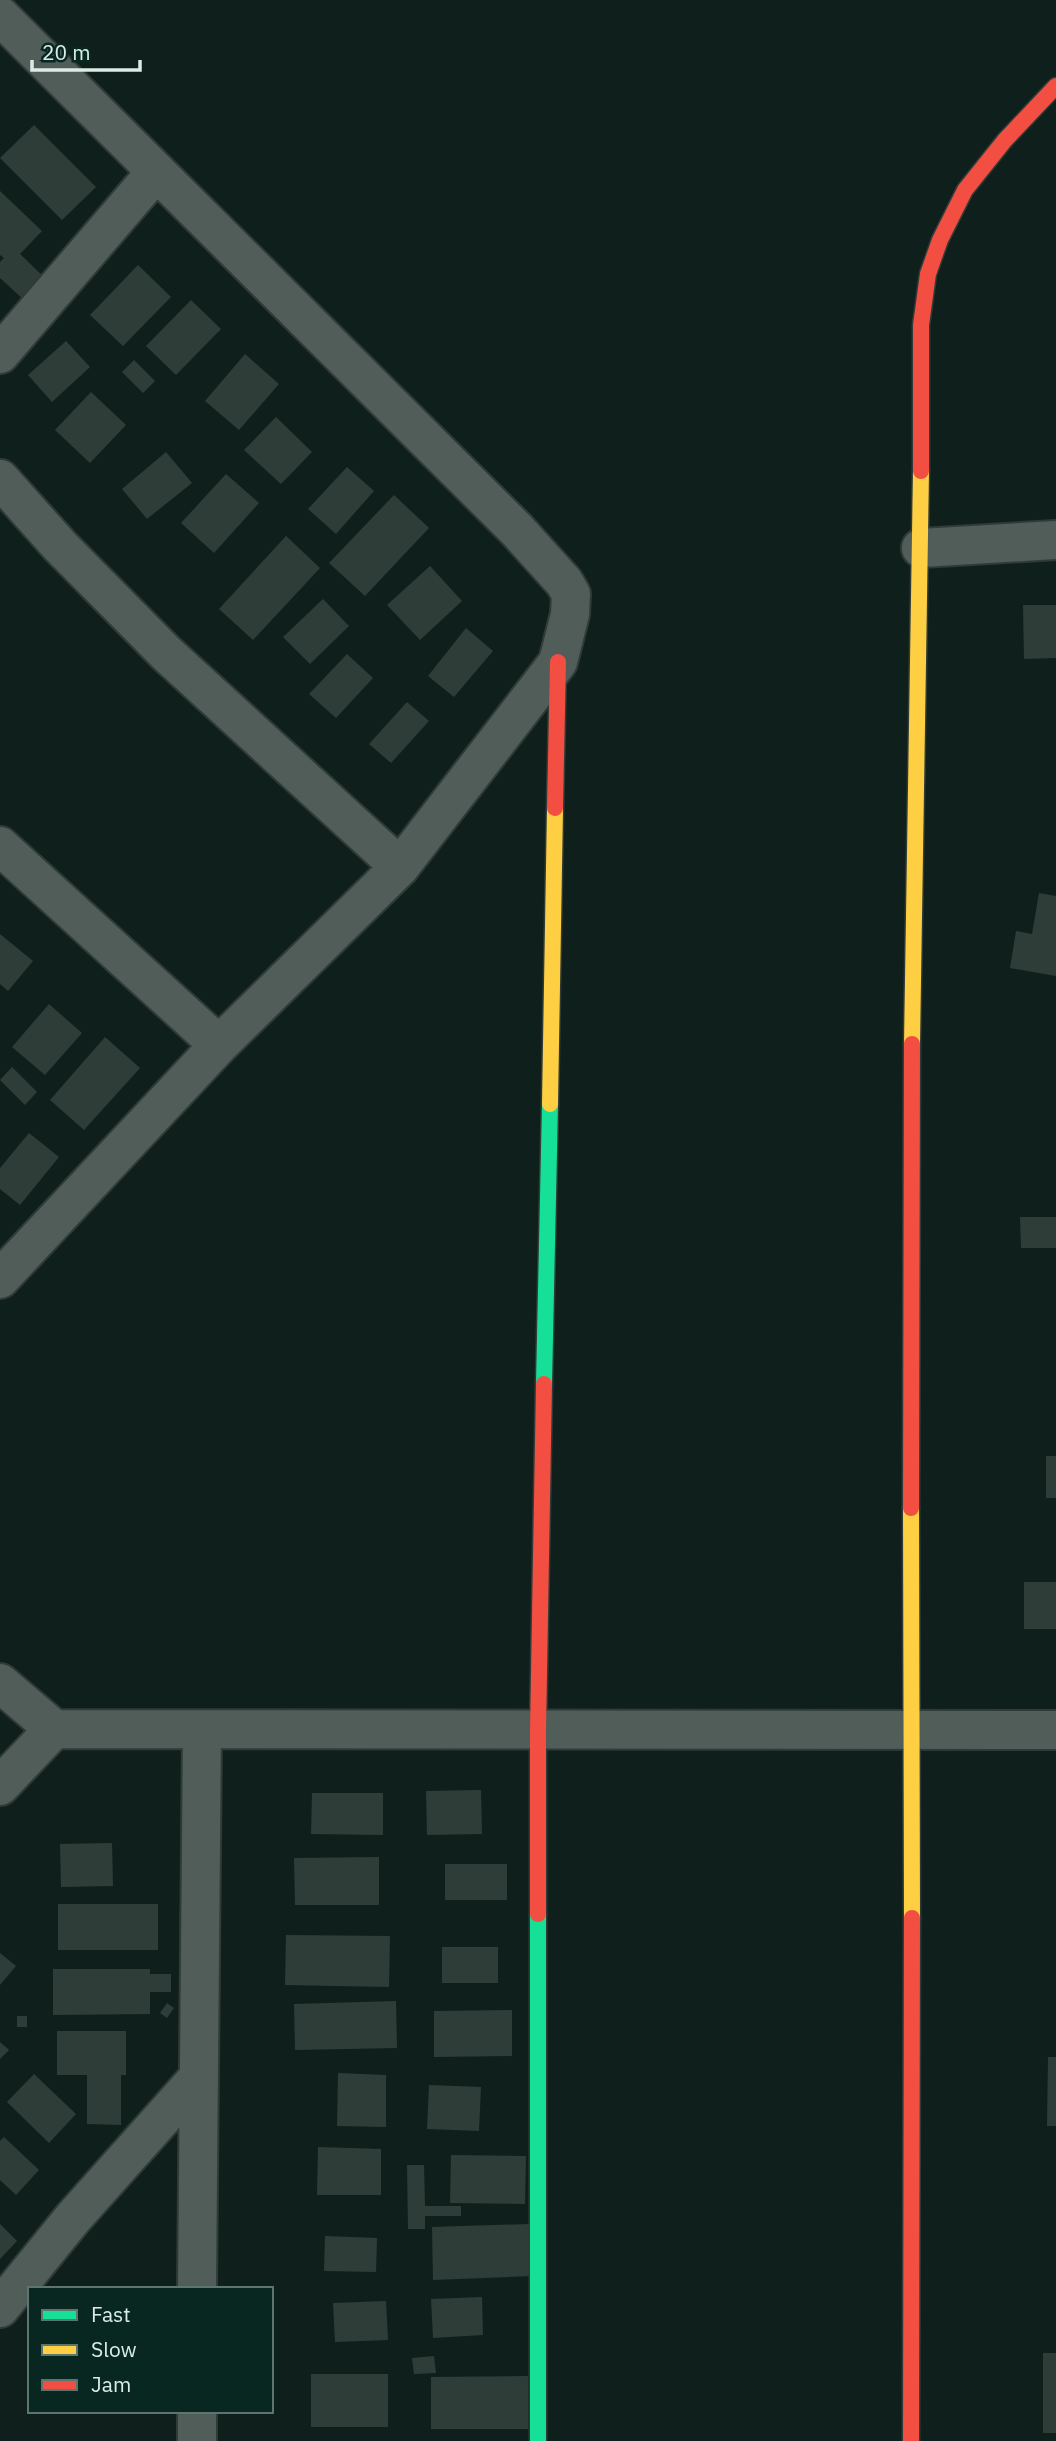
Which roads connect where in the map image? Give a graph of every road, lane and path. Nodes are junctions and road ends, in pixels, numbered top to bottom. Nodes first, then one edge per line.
1 (0, 16) edge
2 (1056, 86) edge
3 (156, 172) junction
4 (0, 354) edge
5 (0, 479) edge
6 (1056, 540) edge
7 (921, 548) junction
8 (558, 662) junction
9 (0, 846) edge
10 (400, 867) junction
11 (219, 1045) junction
12 (0, 1279) edge
13 (0, 1683) edge
14 (54, 1728) junction
15 (202, 1730) junction
16 (912, 1730) junction
17 (1056, 1730) edge
18 (538, 1731) junction
19 (0, 1786) edge
20 (197, 2079) junction
21 (197, 2287) edge
22 (0, 2308) edge
23 (197, 2413) edge
24 (197, 2441) edge
25 (538, 2441) edge
26 (911, 2441) edge

1 - 3 street
2 - 7 street
3 - 4 street
3 - 8 street
5 - 10 street
6 - 7 street
7 - 16 street
8 - 10 street
8 - 18 street
9 - 11 street
10 - 11 street
11 - 12 street
13 - 14 street
14 - 15 street
14 - 19 street
15 - 18 street
15 - 20 street
16 - 17 street
16 - 18 street
16 - 26 street
18 - 25 street
20 - 21 street
20 - 22 street
23 - 24 street

